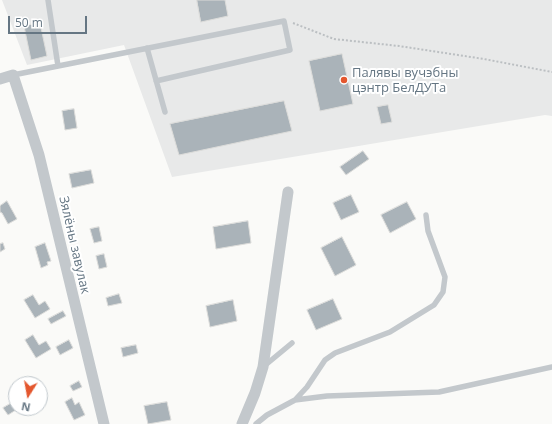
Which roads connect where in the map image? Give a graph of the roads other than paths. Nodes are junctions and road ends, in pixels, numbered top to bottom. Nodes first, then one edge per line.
1 (48, 0) edge
2 (146, 48) junction
3 (58, 66) junction
4 (13, 75) junction
5 (0, 79) edge
6 (156, 81) junction
7 (165, 112) dead end
8 (288, 192) dead end
9 (426, 215) dead end
10 (292, 343) dead end
11 (263, 367) junction
12 (552, 367) edge
13 (295, 400) junction
14 (104, 424) edge
15 (242, 424) edge
16 (256, 424) edge

1 - 3 lane
2 - 3 lane
2 - 6 lane
2 - 6 lane
3 - 4 lane
4 - 5 street
4 - 14 street, Зялёны завулак
6 - 7 lane
8 - 11 street
9 - 13 lane
10 - 11 lane
11 - 15 street
12 - 13 lane
13 - 16 lane

